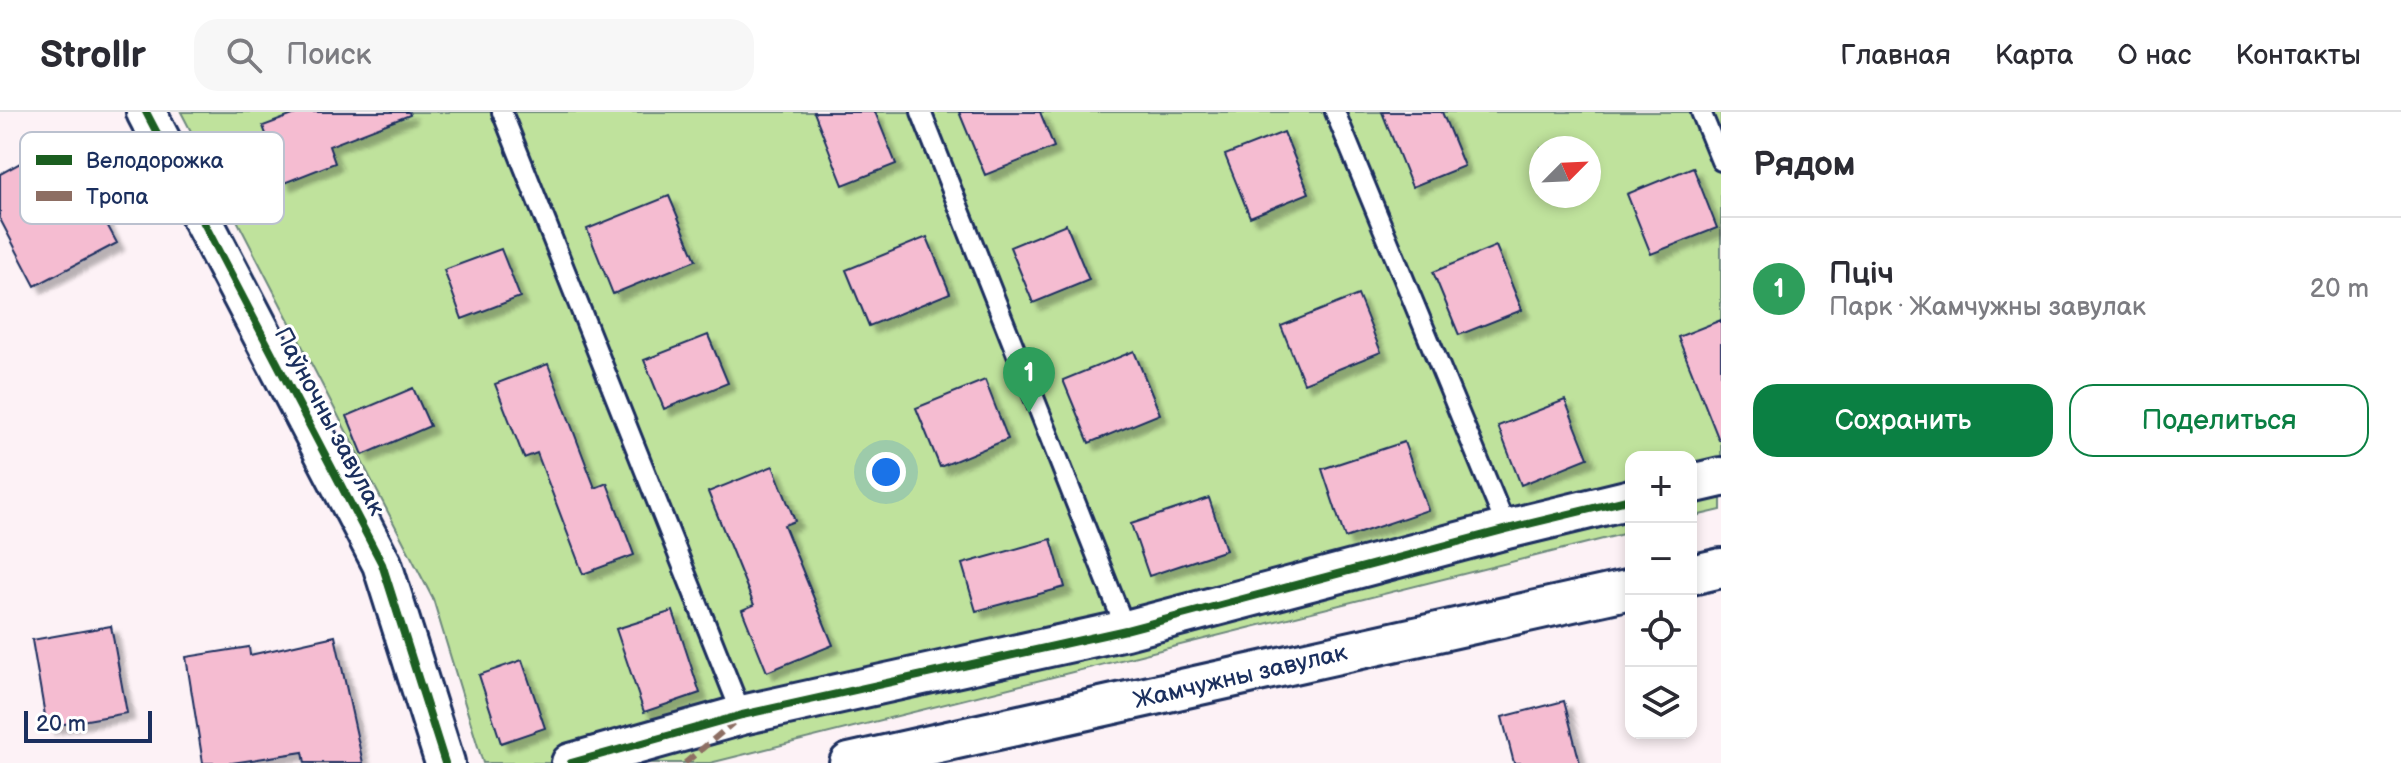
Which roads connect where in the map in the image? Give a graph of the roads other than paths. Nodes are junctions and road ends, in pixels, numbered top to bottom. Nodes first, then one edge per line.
1 (146, 112) edge
2 (502, 112) edge
3 (921, 112) edge
4 (1335, 112) edge
5 (1701, 112) edge
6 (156, 132) edge
7 (1721, 161) edge
8 (204, 224) edge
9 (1721, 477) edge
10 (1697, 483) edge
11 (1625, 500) edge
12 (1507, 529) junction
13 (1721, 568) edge
14 (1697, 574) edge
15 (1625, 590) edge
16 (1126, 630) junction
17 (742, 715) junction
18 (445, 763) edge
19 (571, 763) edge
20 (849, 763) edge

1 - 6 street, Паўночны завулак
2 - 17 lane
3 - 16 lane
4 - 12 lane
5 - 7 lane
8 - 18 street, Паўночны завулак
9 - 10 street
11 - 12 street
12 - 16 street
13 - 14 street
15 - 20 street, Жамчужны завулак
16 - 17 street
17 - 19 street

